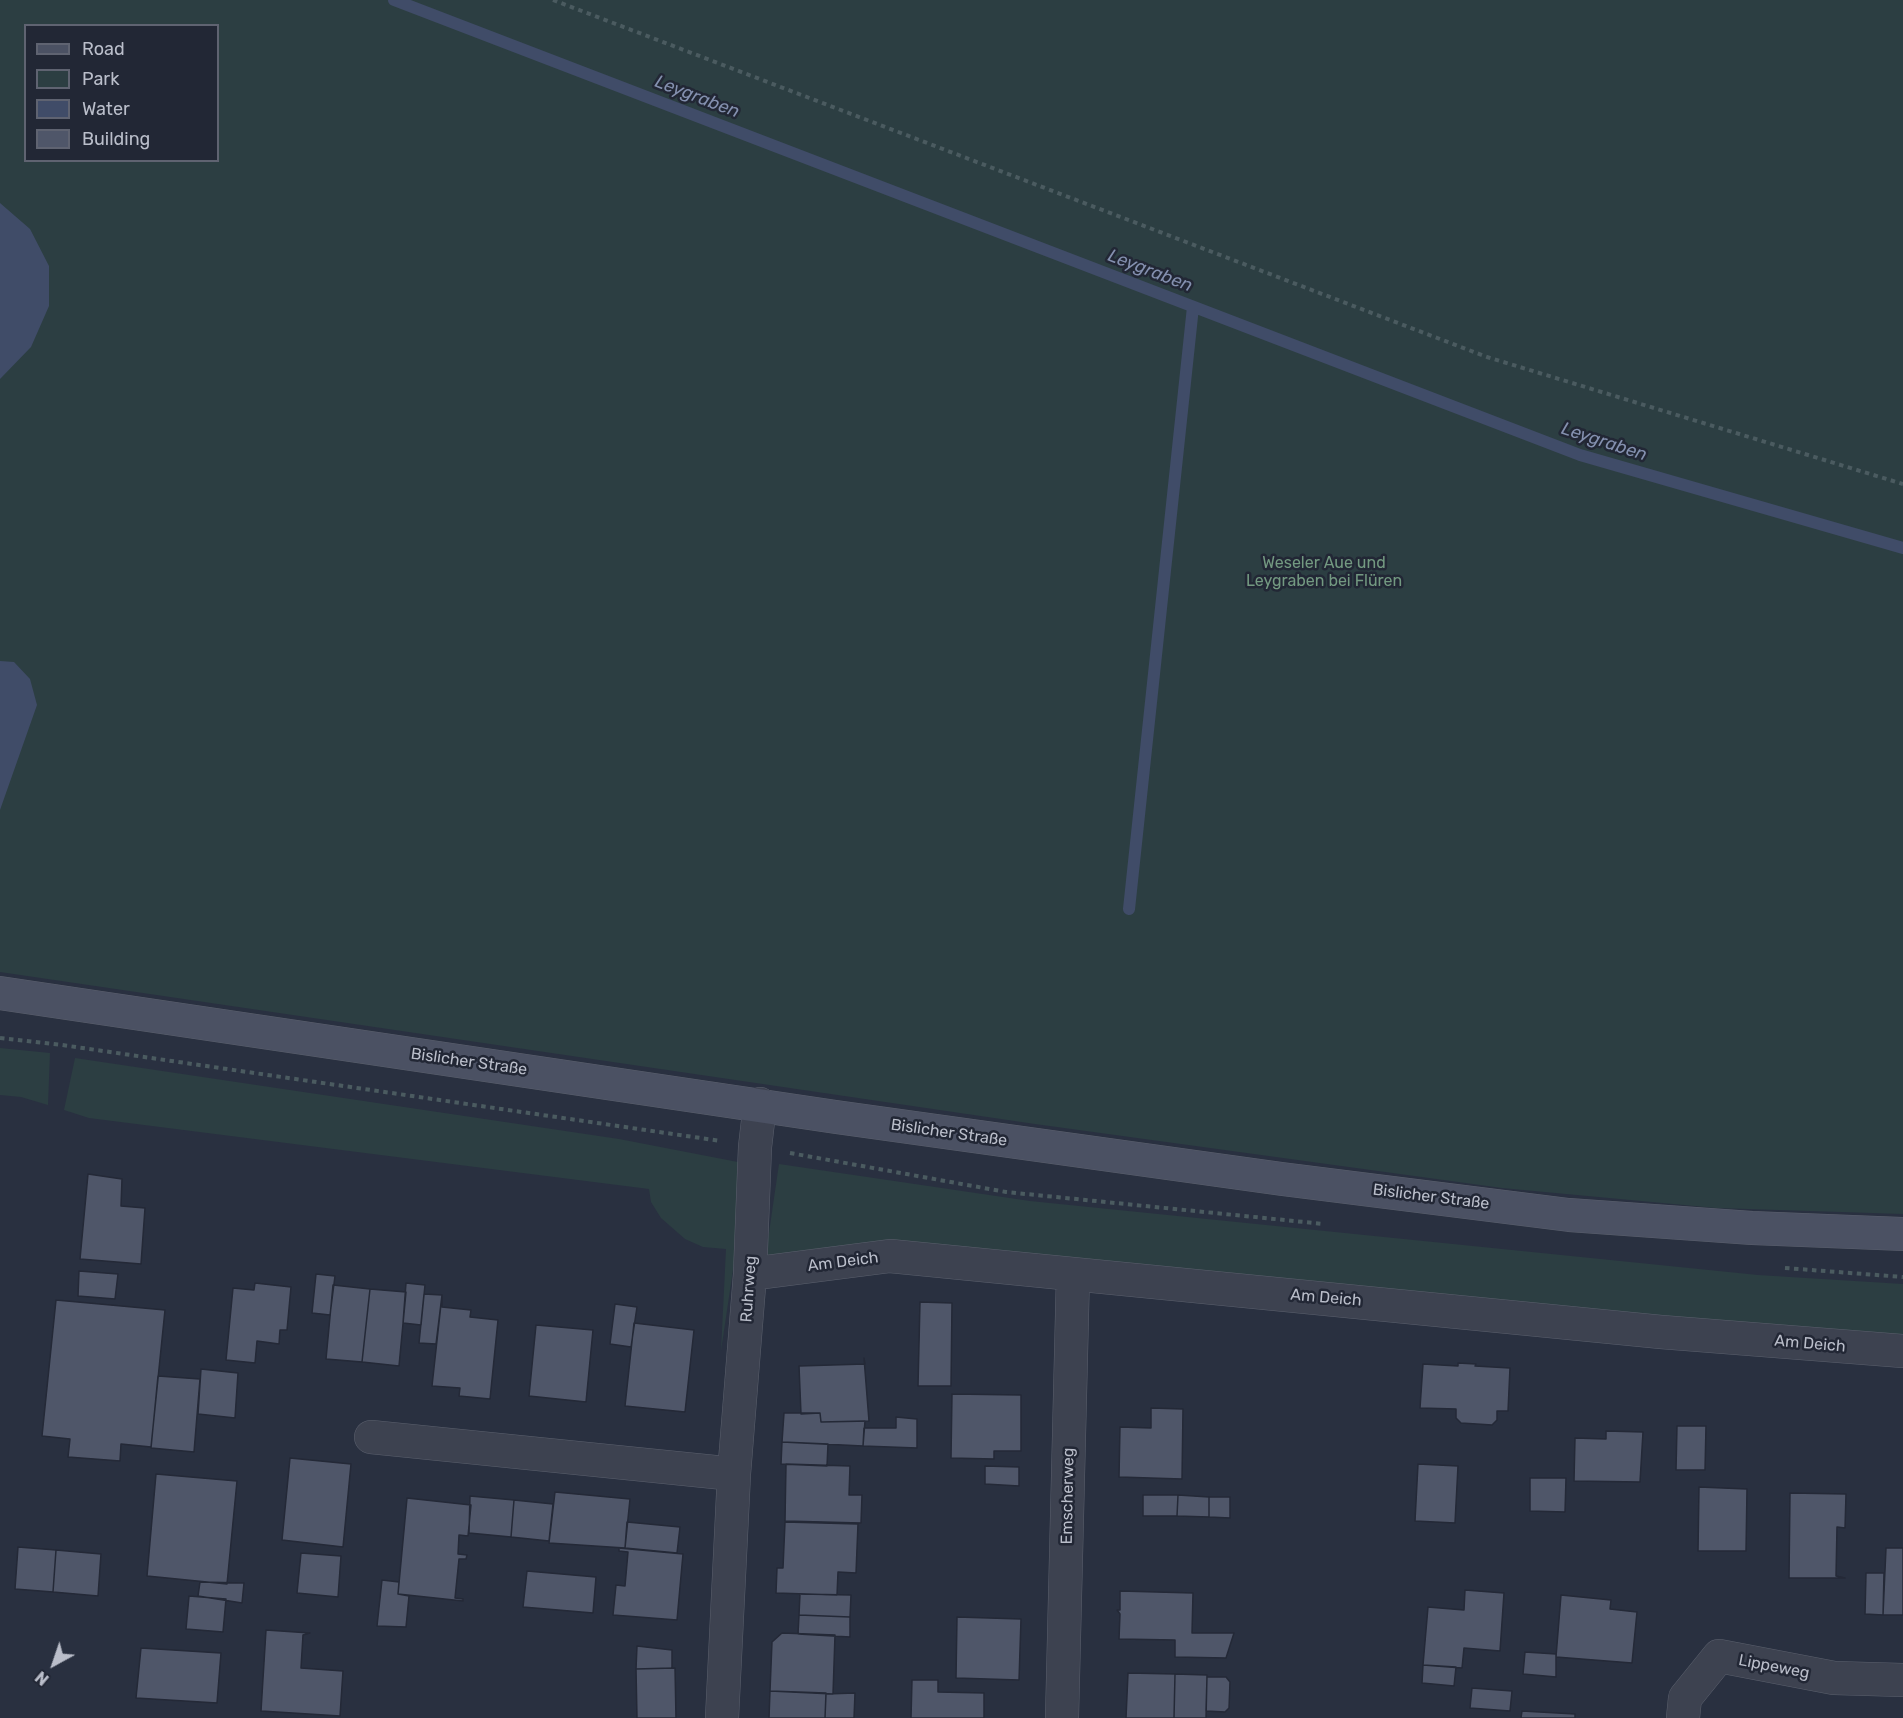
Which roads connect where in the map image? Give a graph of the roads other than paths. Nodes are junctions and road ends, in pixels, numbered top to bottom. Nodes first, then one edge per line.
1 (0, 993) edge
2 (760, 1104) junction
3 (1903, 1234) edge
4 (750, 1274) junction
5 (1073, 1274) junction
6 (1903, 1351) edge
7 (371, 1437) dead end
8 (734, 1474) junction
9 (1903, 1680) edge
10 (722, 1718) edge
11 (1062, 1718) edge
12 (1683, 1718) edge

1 - 2 street, Bislicher Straße
2 - 3 street, Bislicher Straße
2 - 4 street, Ruhrweg
4 - 5 street, Am Deich
4 - 8 street, Ruhrweg
5 - 6 street, Am Deich
5 - 11 street, Emscherweg
7 - 8 street
8 - 10 street, Ruhrweg
9 - 12 street, Lippeweg

